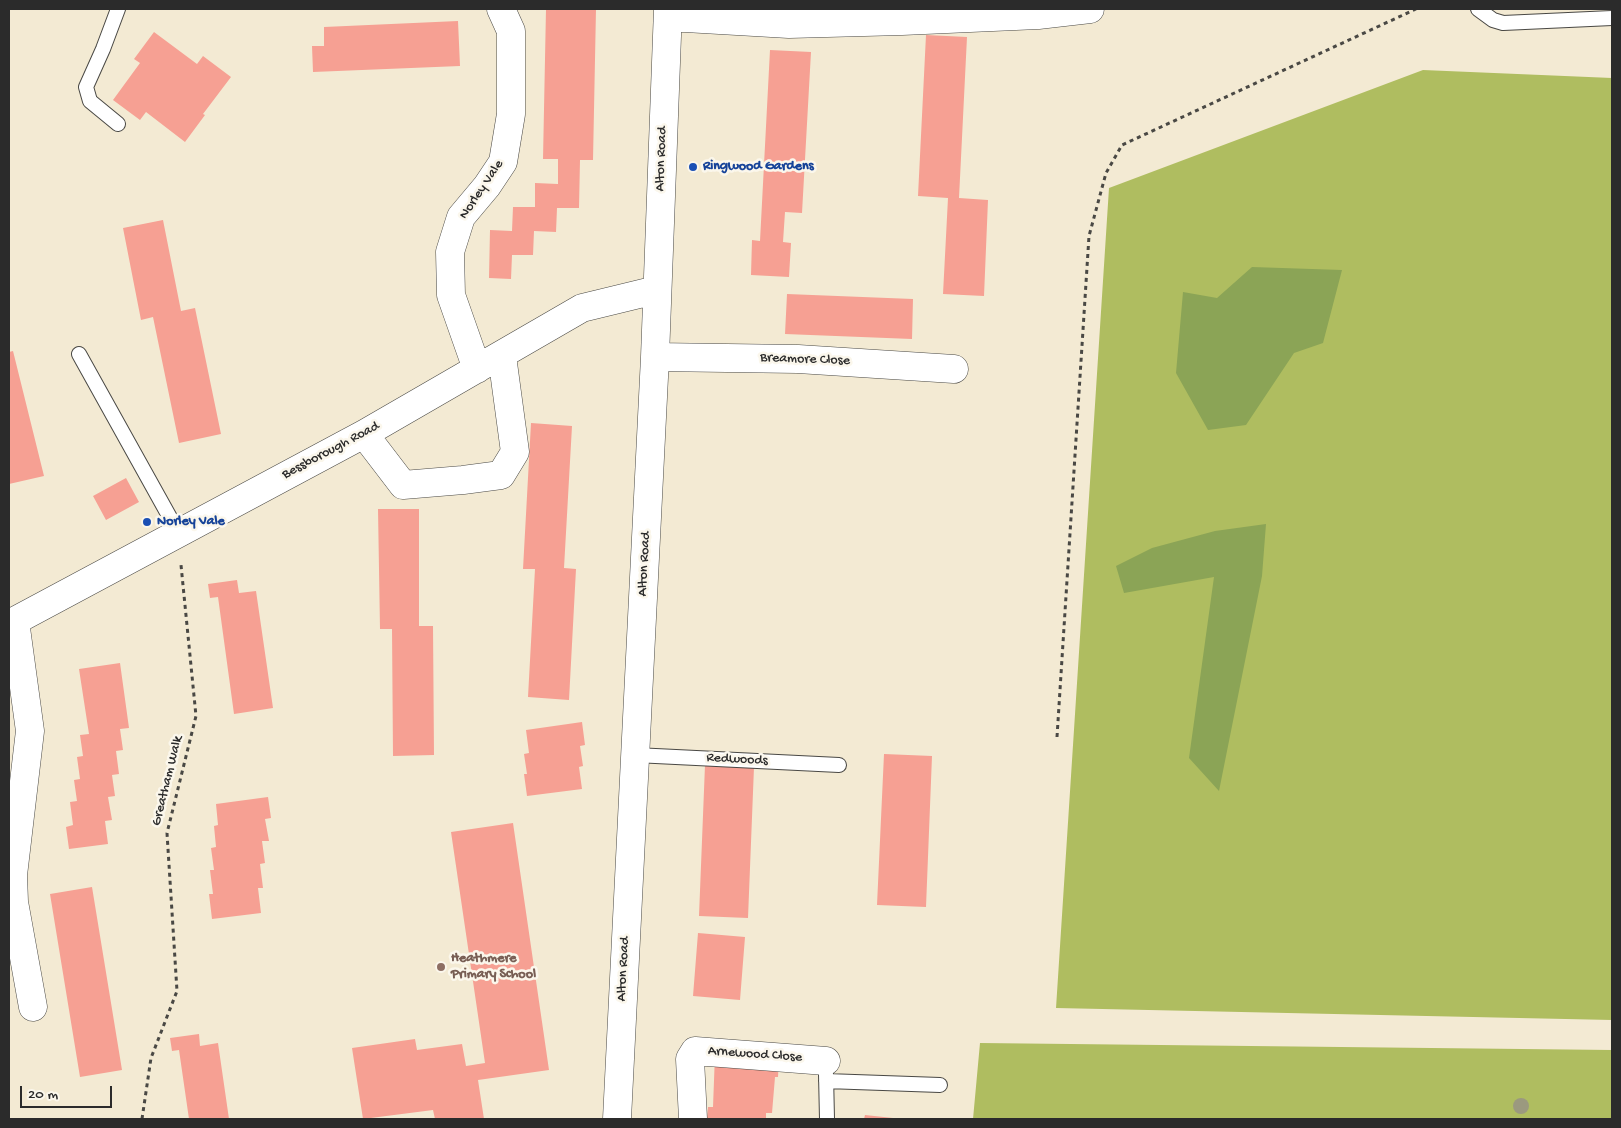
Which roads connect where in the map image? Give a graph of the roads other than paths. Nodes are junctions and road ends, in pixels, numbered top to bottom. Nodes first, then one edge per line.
1 (118, 9) edge
2 (501, 9) edge
3 (1090, 9) edge
4 (1478, 9) edge
5 (668, 13) edge
6 (1612, 18) edge
7 (118, 124) dead end
8 (656, 290) junction
9 (79, 354) dead end
10 (502, 356) junction
11 (655, 357) junction
12 (477, 368) junction
13 (954, 368) dead end
14 (364, 434) junction
15 (178, 532) junction
16 (12, 622) edge
17 (635, 755) junction
18 (839, 765) dead end
19 (11, 903) edge
20 (33, 1006) dead end
21 (826, 1071) junction
22 (940, 1085) dead end
23 (617, 1119) edge
24 (693, 1119) edge
25 (827, 1119) edge

1 - 7 lane
2 - 12 street, Norley Vale
3 - 5 street
4 - 6 lane
5 - 8 street, Alton Road
8 - 10 street, Bessborough Road
8 - 11 street, Alton Road
9 - 15 lane
10 - 12 street, Bessborough Road
10 - 14 street
11 - 13 street, Breamore Close
11 - 17 street, Alton Road
12 - 14 street, Bessborough Road
14 - 15 street, Bessborough Road
15 - 16 street, Bessborough Road
16 - 19 street
17 - 18 lane, Redwoods
17 - 23 street, Alton Road
19 - 20 street
21 - 22 lane
21 - 24 street, Arnewood Close
21 - 25 lane

